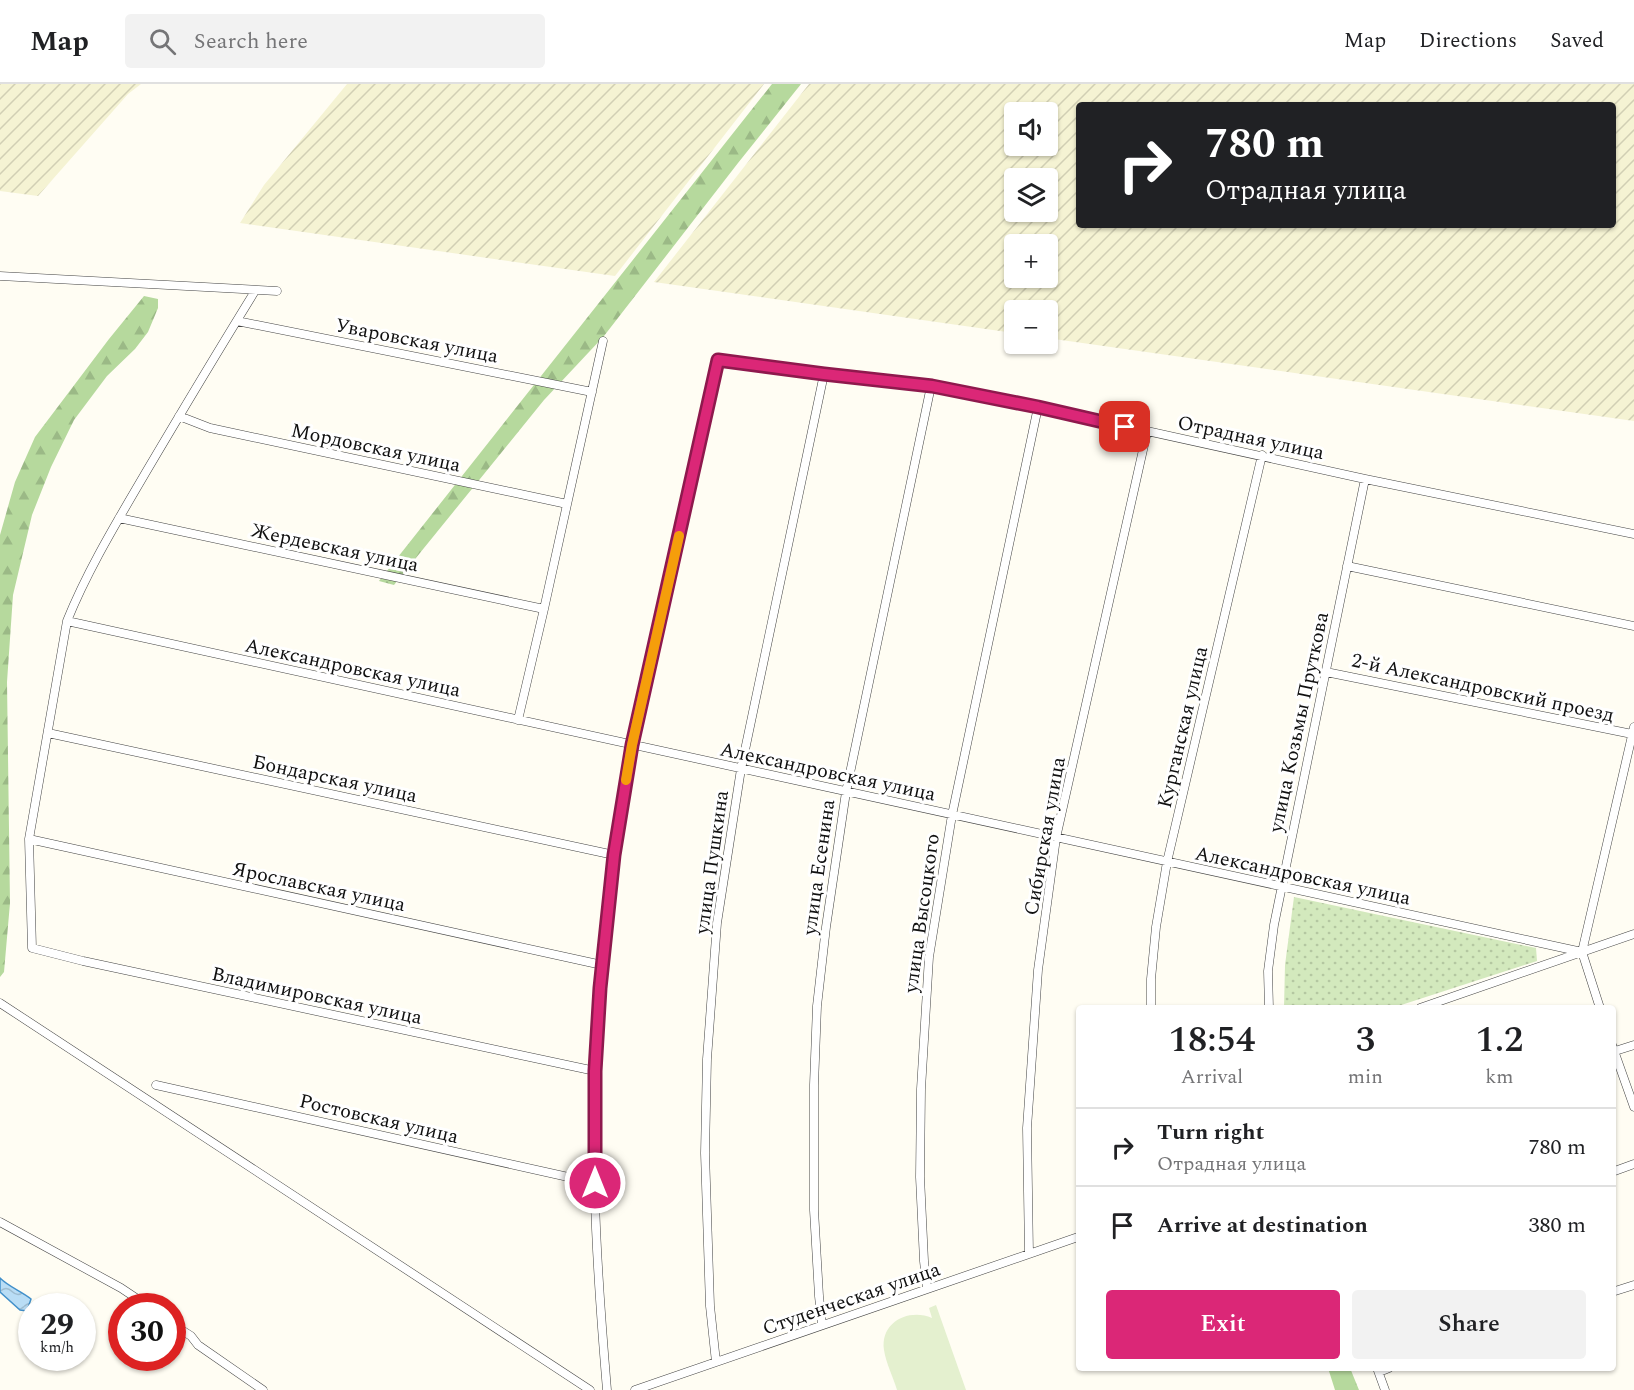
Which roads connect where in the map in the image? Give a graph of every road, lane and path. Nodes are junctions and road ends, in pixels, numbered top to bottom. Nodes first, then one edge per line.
1 (0, 276) edge
2 (255, 291) junction
3 (277, 291) dead end
4 (237, 321) junction
5 (603, 341) dead end
6 (824, 374) junction
7 (932, 386) junction
8 (592, 392) junction
9 (1038, 407) junction
10 (179, 416) junction
11 (1147, 432) junction
12 (1262, 455) junction
13 (1365, 479) junction
14 (567, 504) junction
15 (119, 518) junction
16 (1634, 534) edge
17 (1347, 566) junction
18 (544, 609) junction
19 (68, 621) junction
20 (1634, 626) edge
21 (1326, 672) junction
22 (518, 720) junction
23 (1633, 731) edge
24 (48, 734) junction
25 (632, 745) junction
26 (741, 769) junction
27 (846, 792) junction
28 (952, 815) junction
29 (29, 838) junction
30 (1056, 838) junction
31 (614, 855) junction
32 (1167, 862) junction
33 (1281, 887) junction
34 (1634, 934) edge
35 (1582, 952) junction
36 (602, 965) junction
37 (0, 1003) edge
38 (1151, 1005) edge
39 (1269, 1005) edge
40 (1429, 1005) edge
41 (1599, 1005) edge
42 (1634, 1045) edge
43 (1616, 1048) edge
44 (1616, 1057) edge
45 (595, 1071) junction
46 (156, 1085) dead end
47 (1634, 1107) edge
48 (1634, 1164) edge
49 (1616, 1171) edge
50 (595, 1183) junction
51 (0, 1222) edge
52 (1076, 1238) edge
53 (1029, 1254) junction
54 (1634, 1284) edge
55 (927, 1289) junction
56 (1616, 1291) edge
57 (128, 1293) edge
58 (822, 1325) junction
59 (186, 1333) edge
60 (716, 1362) junction
61 (1378, 1371) edge
62 (263, 1390) edge
63 (590, 1390) edge
64 (607, 1390) edge
65 (635, 1390) edge
66 (1385, 1390) edge

1 - 2 street
2 - 3 street
2 - 4 street
4 - 8 street, Уваровская улица
4 - 10 street
5 - 8 street
6 - 7 street, Отрадная улица
6 - 25 street, Отрадная улица
6 - 26 street, улица Пушкина
7 - 9 street, Отрадная улица
7 - 27 street, улица Есенина
8 - 14 street
9 - 11 street, Отрадная улица
9 - 28 street, улица Высоцкого
10 - 14 street, Мордовская улица
10 - 15 street
11 - 12 street, Отрадная улица
11 - 30 street, Сибирская улица
12 - 13 street, Отрадная улица
12 - 32 street, Курганская улица
13 - 16 street, Отрадная улица
13 - 17 street, улица Козьмы Пруткова
14 - 18 street
15 - 18 street, Жердевская улица
15 - 19 street
17 - 20 street
17 - 21 street, улица Козьмы Пруткова
18 - 22 street
19 - 22 street, Александровская улица
19 - 24 street
21 - 23 street, 2-й Александровский проезд
21 - 33 street, улица Козьмы Пруткова
22 - 25 street, Александровская улица
23 - 35 street
24 - 29 street
24 - 31 street, Бондарская улица
25 - 26 street, Александровская улица
25 - 31 street
26 - 27 street, Александровская улица
26 - 60 street, улица Пушкина
27 - 28 street, Александровская улица
27 - 58 street, улица Есенина
28 - 30 street, Александровская улица
28 - 55 street, улица Высоцкого
29 - 36 street, Ярославская улица
29 - 45 street, Владимировская улица
30 - 32 street, Александровская улица
30 - 53 street, Сибирская улица
31 - 36 street
32 - 33 street, Александровская улица
32 - 38 street, Курганская улица
33 - 35 street, Александровская улица
33 - 39 street, улица Козьмы Пруткова
34 - 35 street
35 - 40 street
35 - 41 street
36 - 45 street
37 - 63 street
42 - 43 street
44 - 47 street
45 - 50 street
46 - 50 street, Ростовская улица
48 - 49 street
50 - 64 street
51 - 57 street
52 - 53 street, Студенческая улица
53 - 55 street, Студенческая улица
54 - 56 street
55 - 58 street, Студенческая улица
58 - 60 street, Студенческая улица
59 - 62 street
60 - 65 street, Студенческая улица
61 - 66 street

